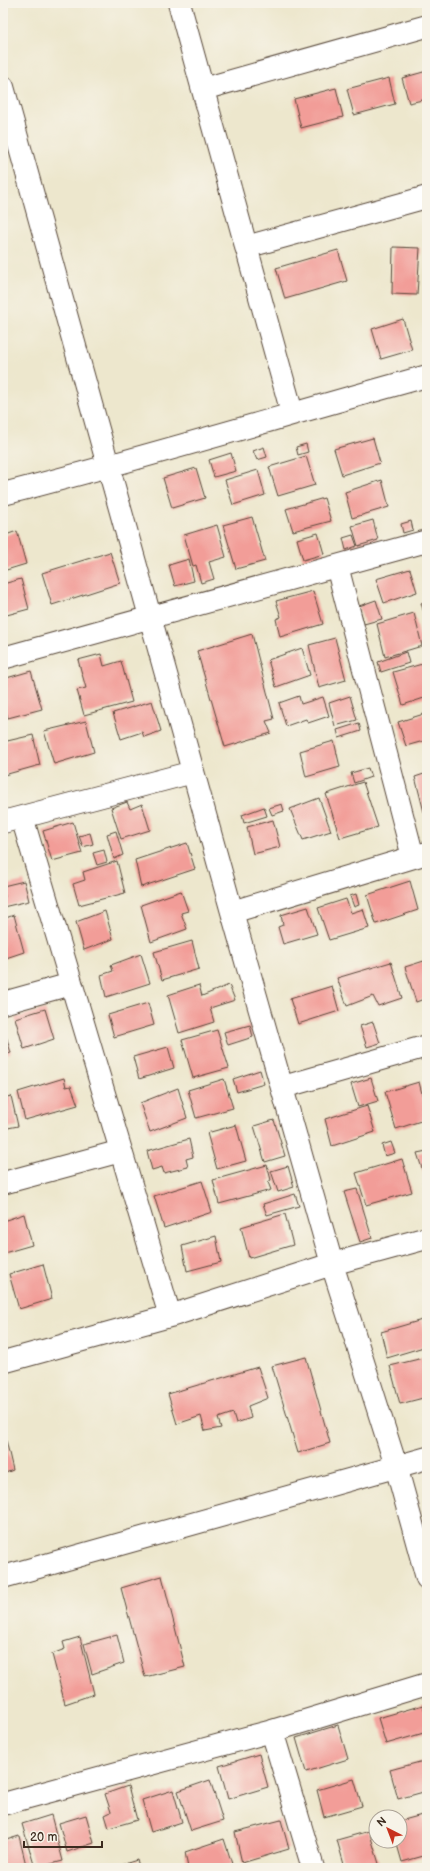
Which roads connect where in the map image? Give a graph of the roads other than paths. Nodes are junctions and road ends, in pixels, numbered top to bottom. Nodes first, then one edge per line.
1 (179, 3) edge
2 (427, 26) edge
3 (3, 87) edge
4 (203, 89) junction
5 (427, 197) edge
6 (246, 247) junction
7 (427, 376) edge
8 (292, 413) junction
9 (110, 467) junction
10 (3, 494) edge
11 (427, 541) edge
12 (338, 566) junction
13 (150, 617) junction
14 (3, 658) edge
15 (193, 772) junction
16 (12, 819) edge
17 (420, 855) edge
18 (232, 912) junction
19 (71, 984) junction
20 (3, 1003) edge
21 (427, 1046) edge
22 (283, 1087) junction
23 (121, 1151) junction
24 (3, 1183) edge
25 (427, 1238) edge
26 (332, 1264) junction
27 (170, 1316) junction
28 (3, 1362) edge
29 (427, 1458) edge
30 (396, 1466) junction
31 (3, 1577) edge
32 (427, 1578) edge
33 (427, 1684) edge
34 (272, 1730) junction
35 (3, 1804) edge
36 (313, 1868) edge

1 - 4 street
2 - 4 street
3 - 9 street
4 - 6 street
5 - 6 street
6 - 8 street
7 - 8 street
8 - 9 street
9 - 10 street
9 - 13 street
11 - 12 street
12 - 13 street
12 - 17 street
13 - 14 street
13 - 15 street
15 - 16 street
15 - 18 street
16 - 19 street
17 - 18 street
18 - 22 street
19 - 20 street
19 - 23 street
21 - 22 street
22 - 26 street
23 - 24 street
23 - 27 street
25 - 26 street
26 - 27 street
26 - 30 street
27 - 28 street
29 - 30 street
30 - 31 street
30 - 32 street
33 - 34 street
34 - 35 street
34 - 36 street

